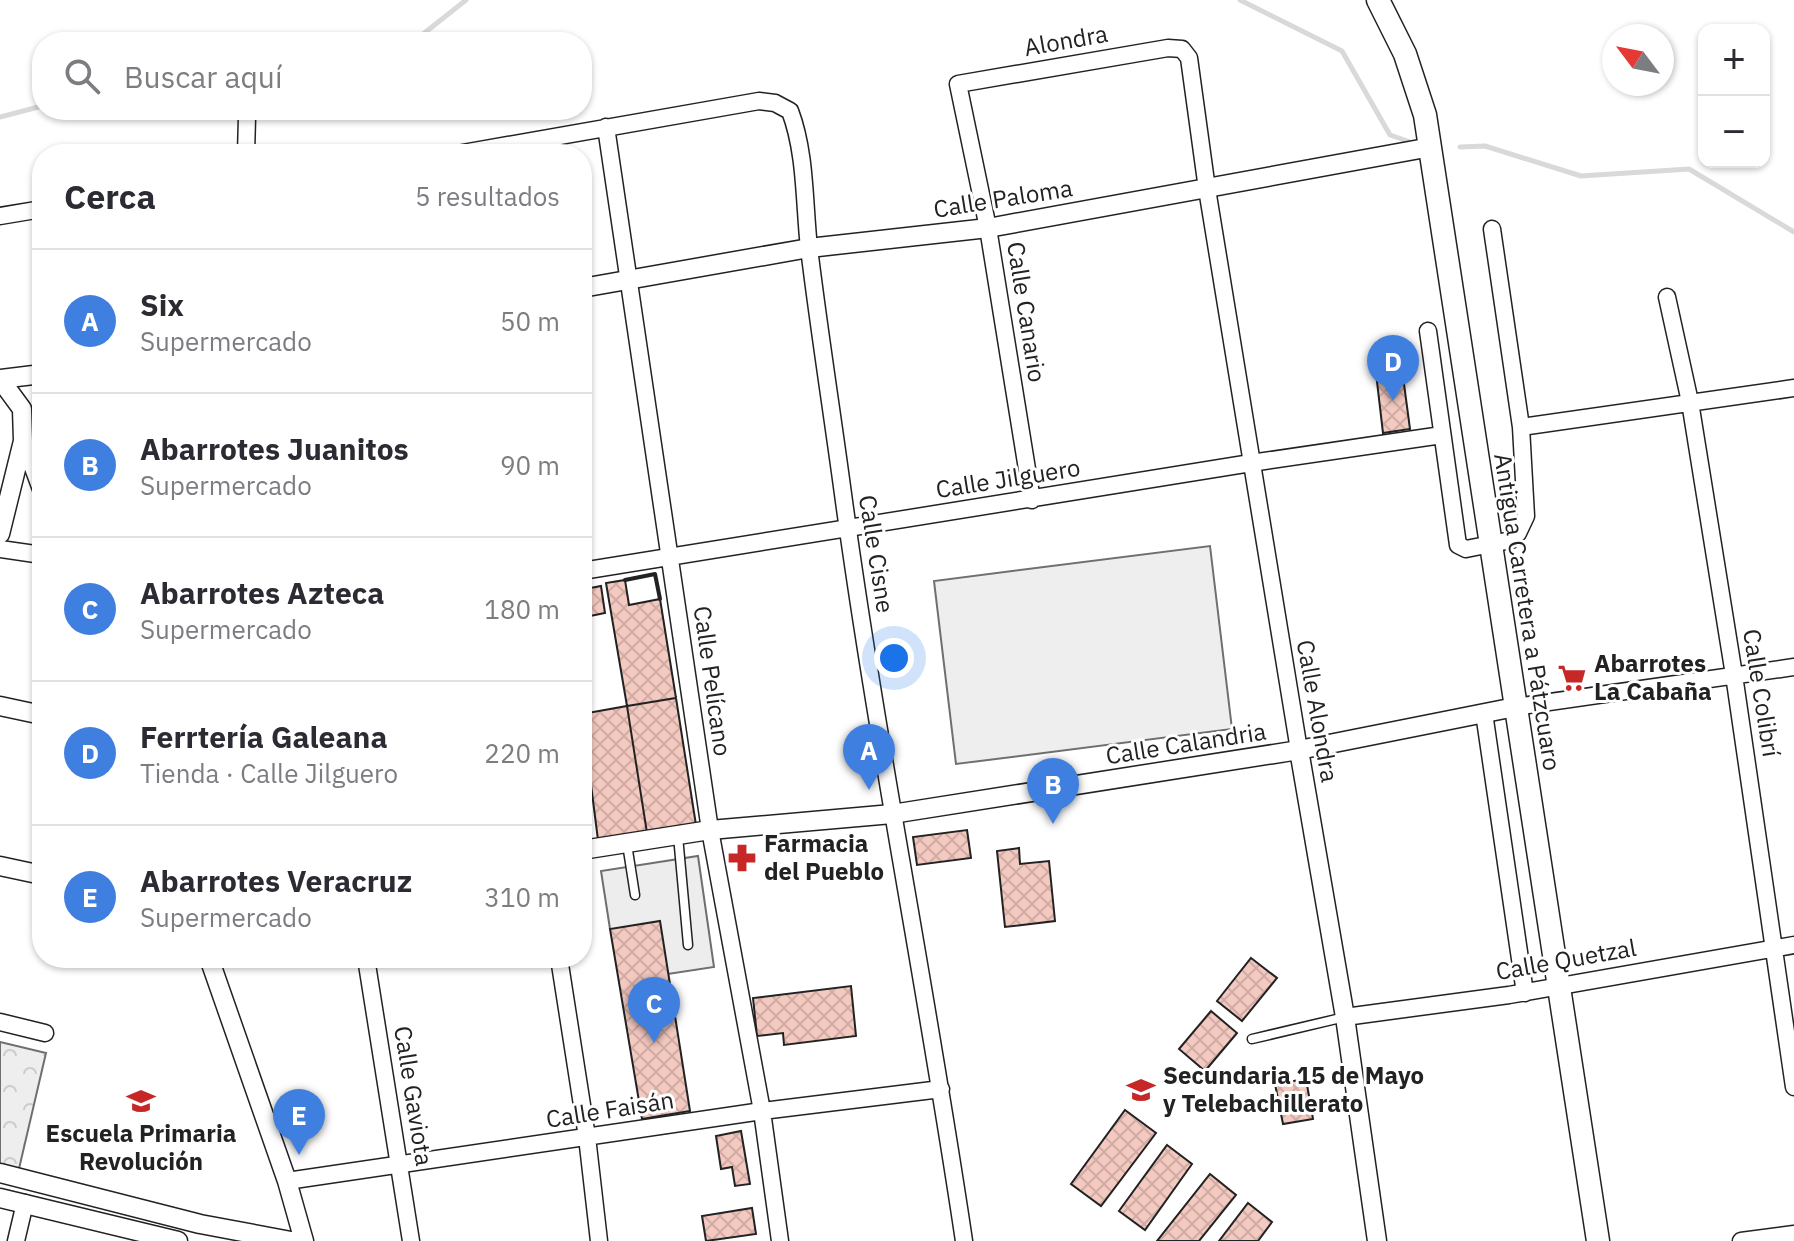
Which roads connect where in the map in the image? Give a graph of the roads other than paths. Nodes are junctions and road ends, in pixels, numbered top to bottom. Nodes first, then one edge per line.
1 (1378, 0) edge
2 (1182, 49) joint
3 (958, 84) joint
4 (247, 120) edge
5 (606, 127) junction
6 (246, 144) edge
7 (512, 144) edge
8 (1431, 147) junction
9 (1207, 189) junction
10 (32, 211) edge
11 (0, 216) edge
12 (988, 228) junction
13 (1492, 229) dead end
14 (809, 248) junction
15 (629, 281) junction
16 (592, 287) edge
17 (1667, 297) dead end
18 (1428, 331) dead end
19 (32, 375) edge
20 (0, 379) edge
21 (1794, 388) edge
22 (1690, 402) junction
23 (1521, 427) junction
24 (1442, 435) junction
25 (23, 441) junction
26 (1251, 463) junction
27 (32, 465) edge
28 (1032, 500) junction
29 (848, 529) junction
30 (0, 534) edge
31 (1491, 544) junction
32 (0, 549) edge
33 (32, 554) edge
34 (670, 558) junction
35 (592, 570) edge
36 (1794, 667) edge
37 (1734, 675) junction
38 (0, 706) edge
39 (1515, 707) junction
40 (32, 713) edge
41 (1484, 713) junction
42 (1299, 750) junction
43 (892, 814) junction
44 (710, 830) junction
45 (677, 835) junction
46 (627, 843) junction
47 (592, 848) edge
48 (0, 866) edge
49 (32, 873) edge
50 (635, 895) dead end
51 (688, 945) dead end
52 (1794, 945) edge
53 (1774, 949) junction
54 (212, 968) edge
55 (368, 968) edge
56 (561, 968) edge
57 (1558, 986) junction
58 (1525, 993) junction
59 (1345, 1017) junction
60 (0, 1022) edge
61 (45, 1033) dead end
62 (1252, 1039) dead end
63 (1793, 1079) edge
64 (941, 1089) junction
65 (762, 1111) junction
66 (587, 1137) junction
67 (400, 1166) junction
68 (0, 1173) edge
69 (287, 1181) junction
70 (0, 1198) edge
71 (25, 1203) junction
72 (200, 1232) edge
73 (1794, 1234) edge
74 (16, 1241) edge
75 (178, 1241) edge
76 (291, 1241) edge
77 (304, 1241) edge
78 (411, 1241) edge
79 (599, 1241) edge
80 (780, 1241) edge
81 (964, 1241) edge
82 (1377, 1241) edge
83 (1598, 1241) edge
84 (1741, 1241) edge

1 - 8 main road, Antigua Carretera a Pátzcuaro
2 - 3 street, Alondra
2 - 9 street, Calle Alondra
3 - 12 street, Calle Canario
4 - 6 street
5 - 7 street
5 - 14 street, Calle Cisne
5 - 15 street, Calle Pelícano
8 - 9 street, Calle Paloma
8 - 31 main road, Antigua Carretera a Pátzcuaro
9 - 12 street, Calle Paloma
9 - 26 street, Calle Alondra
10 - 11 street
12 - 14 street, Calle Paloma
12 - 28 street, Calle Canario
13 - 23 street
14 - 15 street, Calle Paloma
14 - 29 street, Calle Cisne
15 - 16 street, Calle Paloma
15 - 34 street, Calle Pelícano
17 - 22 street, Calle Colibrí
18 - 24 street
19 - 20 street
20 - 25 street
21 - 22 street
22 - 23 street
22 - 37 street, Calle Colibrí
23 - 31 street
24 - 26 street, Calle Jilguero
24 - 31 street
25 - 27 street
25 - 30 street
26 - 28 street, Calle Jilguero
26 - 42 street, Calle Alondra
28 - 29 street, Calle Jilguero
29 - 34 street, Calle Jilguero
29 - 43 street, Calle Cisne
31 - 39 main road, Antigua Carretera a Pátzcuaro
32 - 33 street
34 - 35 street, Calle Jilguero
34 - 44 street, Calle Pelícano
36 - 37 street, Calle Calandria
37 - 39 street, Calle Calandria
37 - 53 street, Calle Colibrí
38 - 40 street
39 - 41 street, Calle Calandria
39 - 57 main road, Antigua Carretera a Pátzcuaro
41 - 42 street, Calle Calandria
41 - 58 street
42 - 43 street, Calle Calandria
42 - 59 street, Calle Alondra
43 - 44 street, Calle Calandria
43 - 64 street, Calle Cisne
44 - 45 street, Calle Calandria
44 - 65 street, Calle Pelícano
45 - 46 street, Calle Calandria
45 - 51 lane
46 - 47 street, Calle Calandria
46 - 50 lane
48 - 49 street
52 - 53 street, Calle Quetzal
53 - 57 street, Calle Quetzal
53 - 63 street, Calle Colibrí
54 - 69 street
55 - 67 street, Calle Gaviota
56 - 66 street
57 - 58 street, Calle Quetzal
57 - 83 main road, Antigua Carretera a Pátzcuaro
58 - 59 street, Calle Quetzal
59 - 62 lane
59 - 82 street, Calle Alondra
60 - 61 street
64 - 65 street, Calle Faisán
64 - 81 street, Calle Cisne
65 - 66 street, Calle Faisán
65 - 80 street, Calle Pelícano
66 - 67 street, Calle Faisán
66 - 79 street
67 - 69 street, Calle Faisán
67 - 78 street, Calle Gaviota
68 - 72 street
69 - 77 street
70 - 71 street
71 - 74 street
71 - 75 street
72 - 76 street
73 - 84 street

